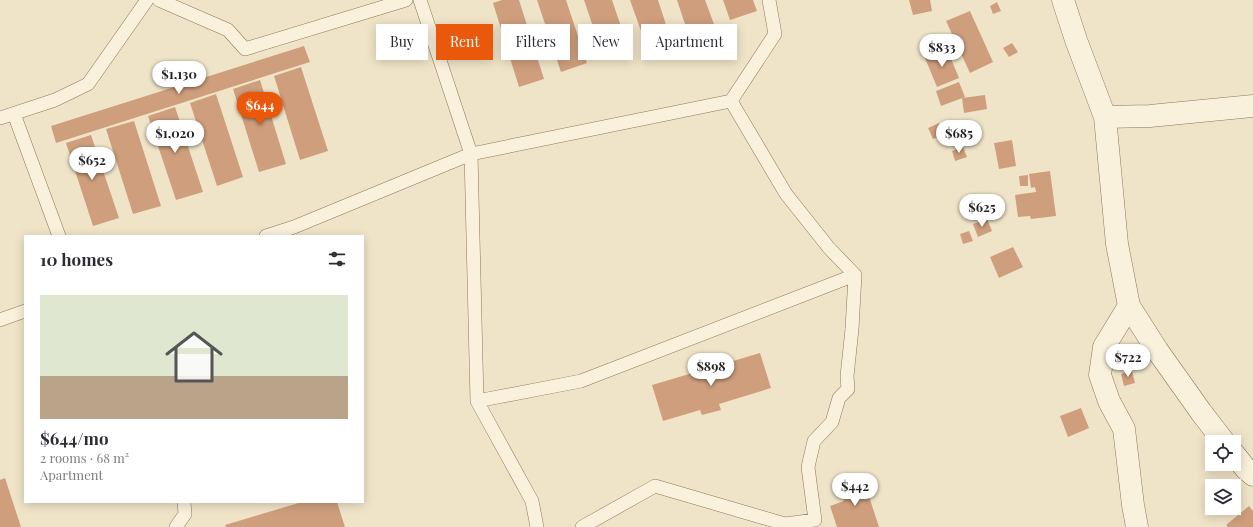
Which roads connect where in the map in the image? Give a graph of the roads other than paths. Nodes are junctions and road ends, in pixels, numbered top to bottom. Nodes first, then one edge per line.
1 (147, 0) edge
2 (159, 0) edge
3 (406, 0) edge
4 (420, 0) edge
5 (769, 0) edge
6 (1063, 0) edge
7 (731, 101) junction
8 (1253, 106) edge
9 (14, 114) junction
10 (1104, 117) junction
11 (0, 118) edge
12 (471, 154) junction
13 (59, 235) edge
14 (270, 235) edge
15 (855, 275) junction
16 (1129, 306) junction
17 (24, 311) edge
18 (0, 320) edge
19 (477, 401) junction
20 (1219, 435) edge
21 (1241, 463) edge
22 (1253, 475) edge
23 (184, 503) edge
24 (176, 527) edge
25 (537, 527) edge
26 (582, 527) edge
27 (1137, 527) edge

1 - 9 lane
2 - 3 lane
4 - 12 lane
5 - 7 lane
6 - 10 street
7 - 12 lane
7 - 15 lane
8 - 10 street
9 - 11 lane
9 - 13 lane
10 - 16 street
12 - 14 lane
12 - 19 lane
15 - 19 lane
15 - 26 lane
16 - 20 street
16 - 27 street
17 - 18 lane
19 - 25 lane
21 - 22 street
23 - 24 lane

